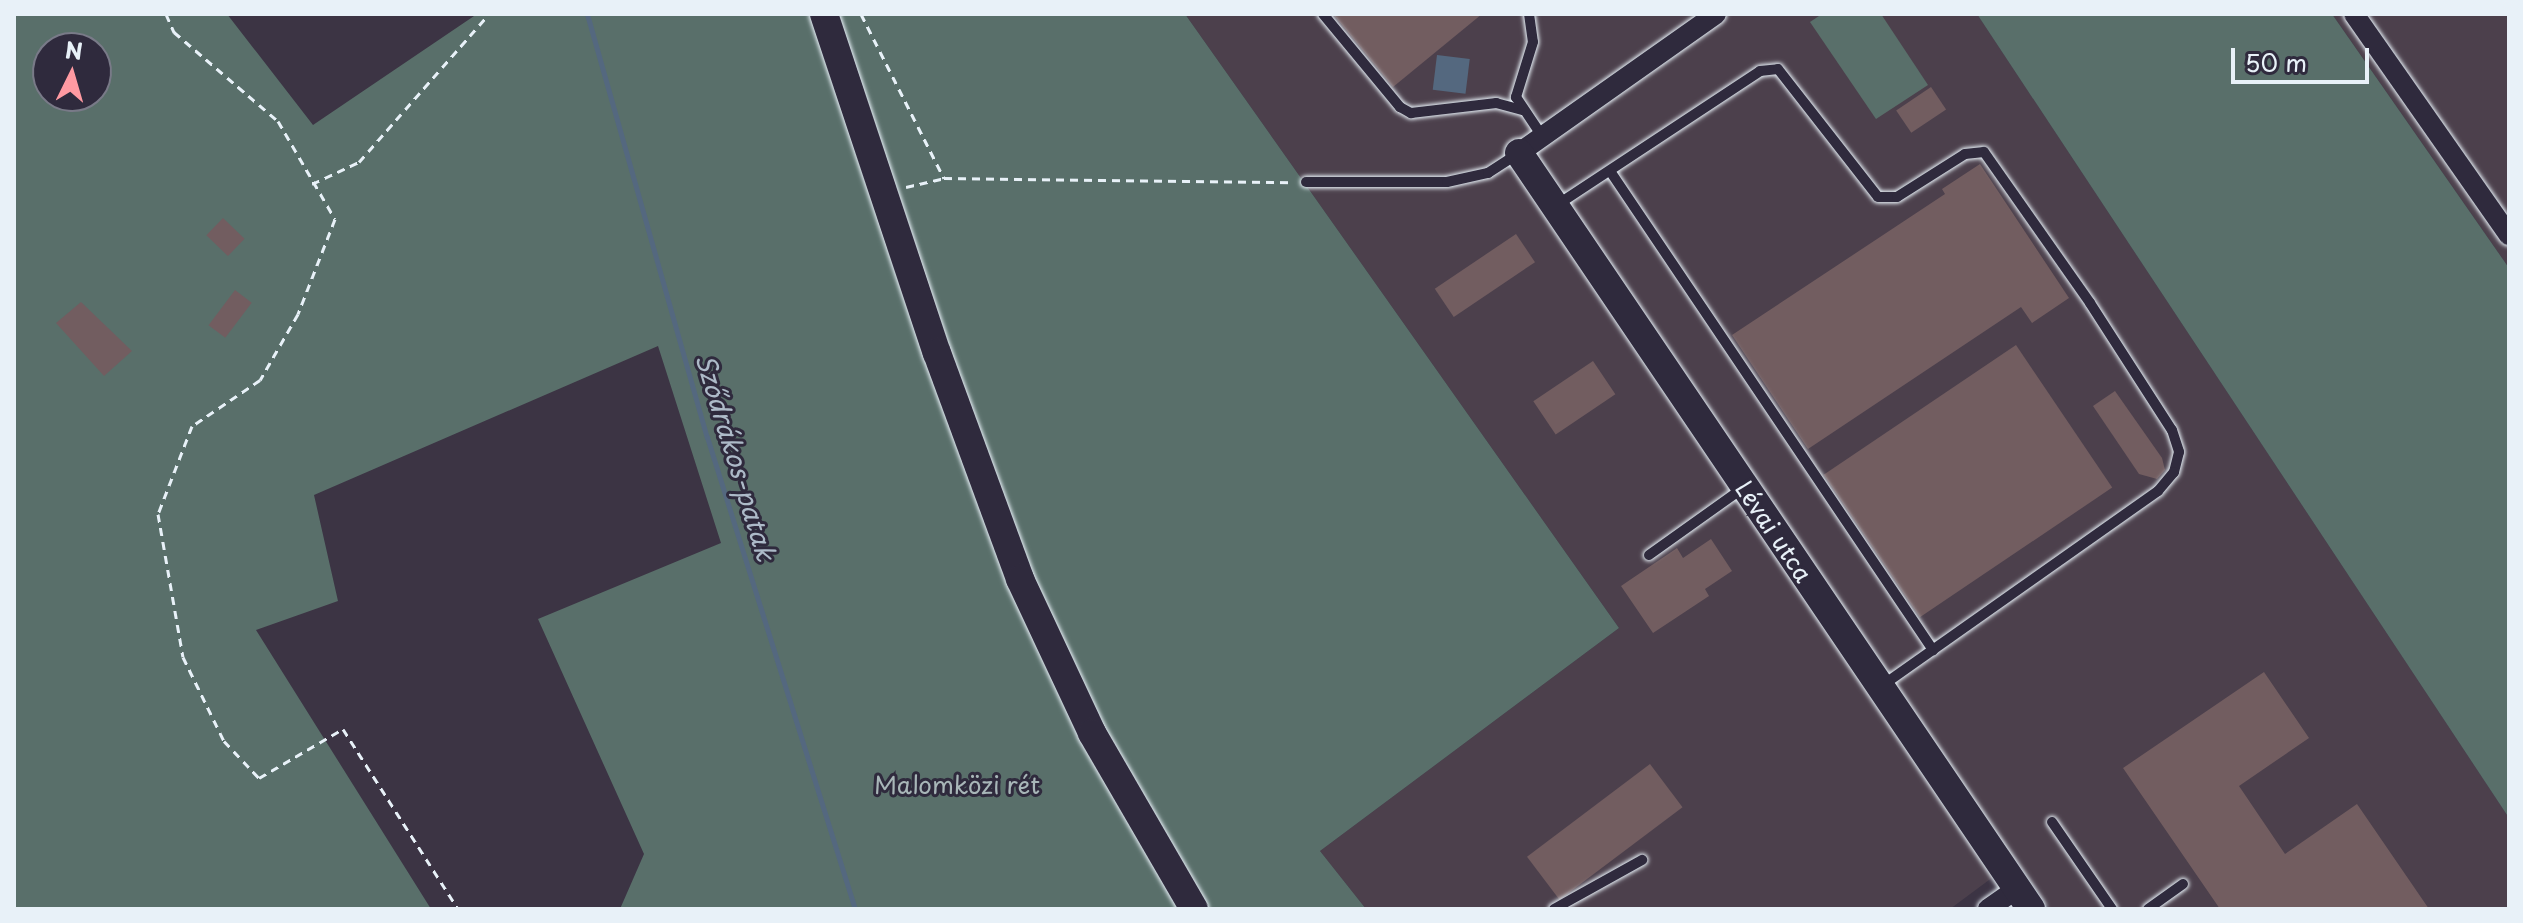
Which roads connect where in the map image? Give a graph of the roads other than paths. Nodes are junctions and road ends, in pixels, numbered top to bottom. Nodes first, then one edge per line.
1 (824, 14) edge
2 (1323, 14) edge
3 (1529, 14) edge
4 (1716, 14) edge
5 (2354, 14) edge
6 (1522, 110) junction
7 (1530, 144) junction
8 (1610, 171) junction
9 (1306, 182) road end
10 (1555, 206) junction
11 (2509, 235) edge
12 (1744, 486) junction
13 (1649, 555) dead end
14 (1933, 650) junction
15 (1880, 687) junction
16 (2052, 822) dead end
17 (1642, 860) dead end
18 (2183, 884) dead end
19 (2024, 899) edge
20 (1194, 909) edge
21 (1554, 909) edge
22 (1988, 909) edge
23 (2112, 909) edge
24 (2148, 909) edge

1 - 20 main road
2 - 6 lane
3 - 6 lane
4 - 7 street
5 - 11 street
6 - 7 lane
7 - 9 lane
7 - 10 main road, Lévai utca
8 - 10 lane
8 - 14 lane
8 - 14 lane
10 - 12 main road, Lévai utca
12 - 13 lane
12 - 15 main road, Lévai utca
14 - 15 lane
15 - 19 main road, Lévai utca
16 - 23 lane
17 - 21 lane
18 - 24 lane
19 - 22 street

